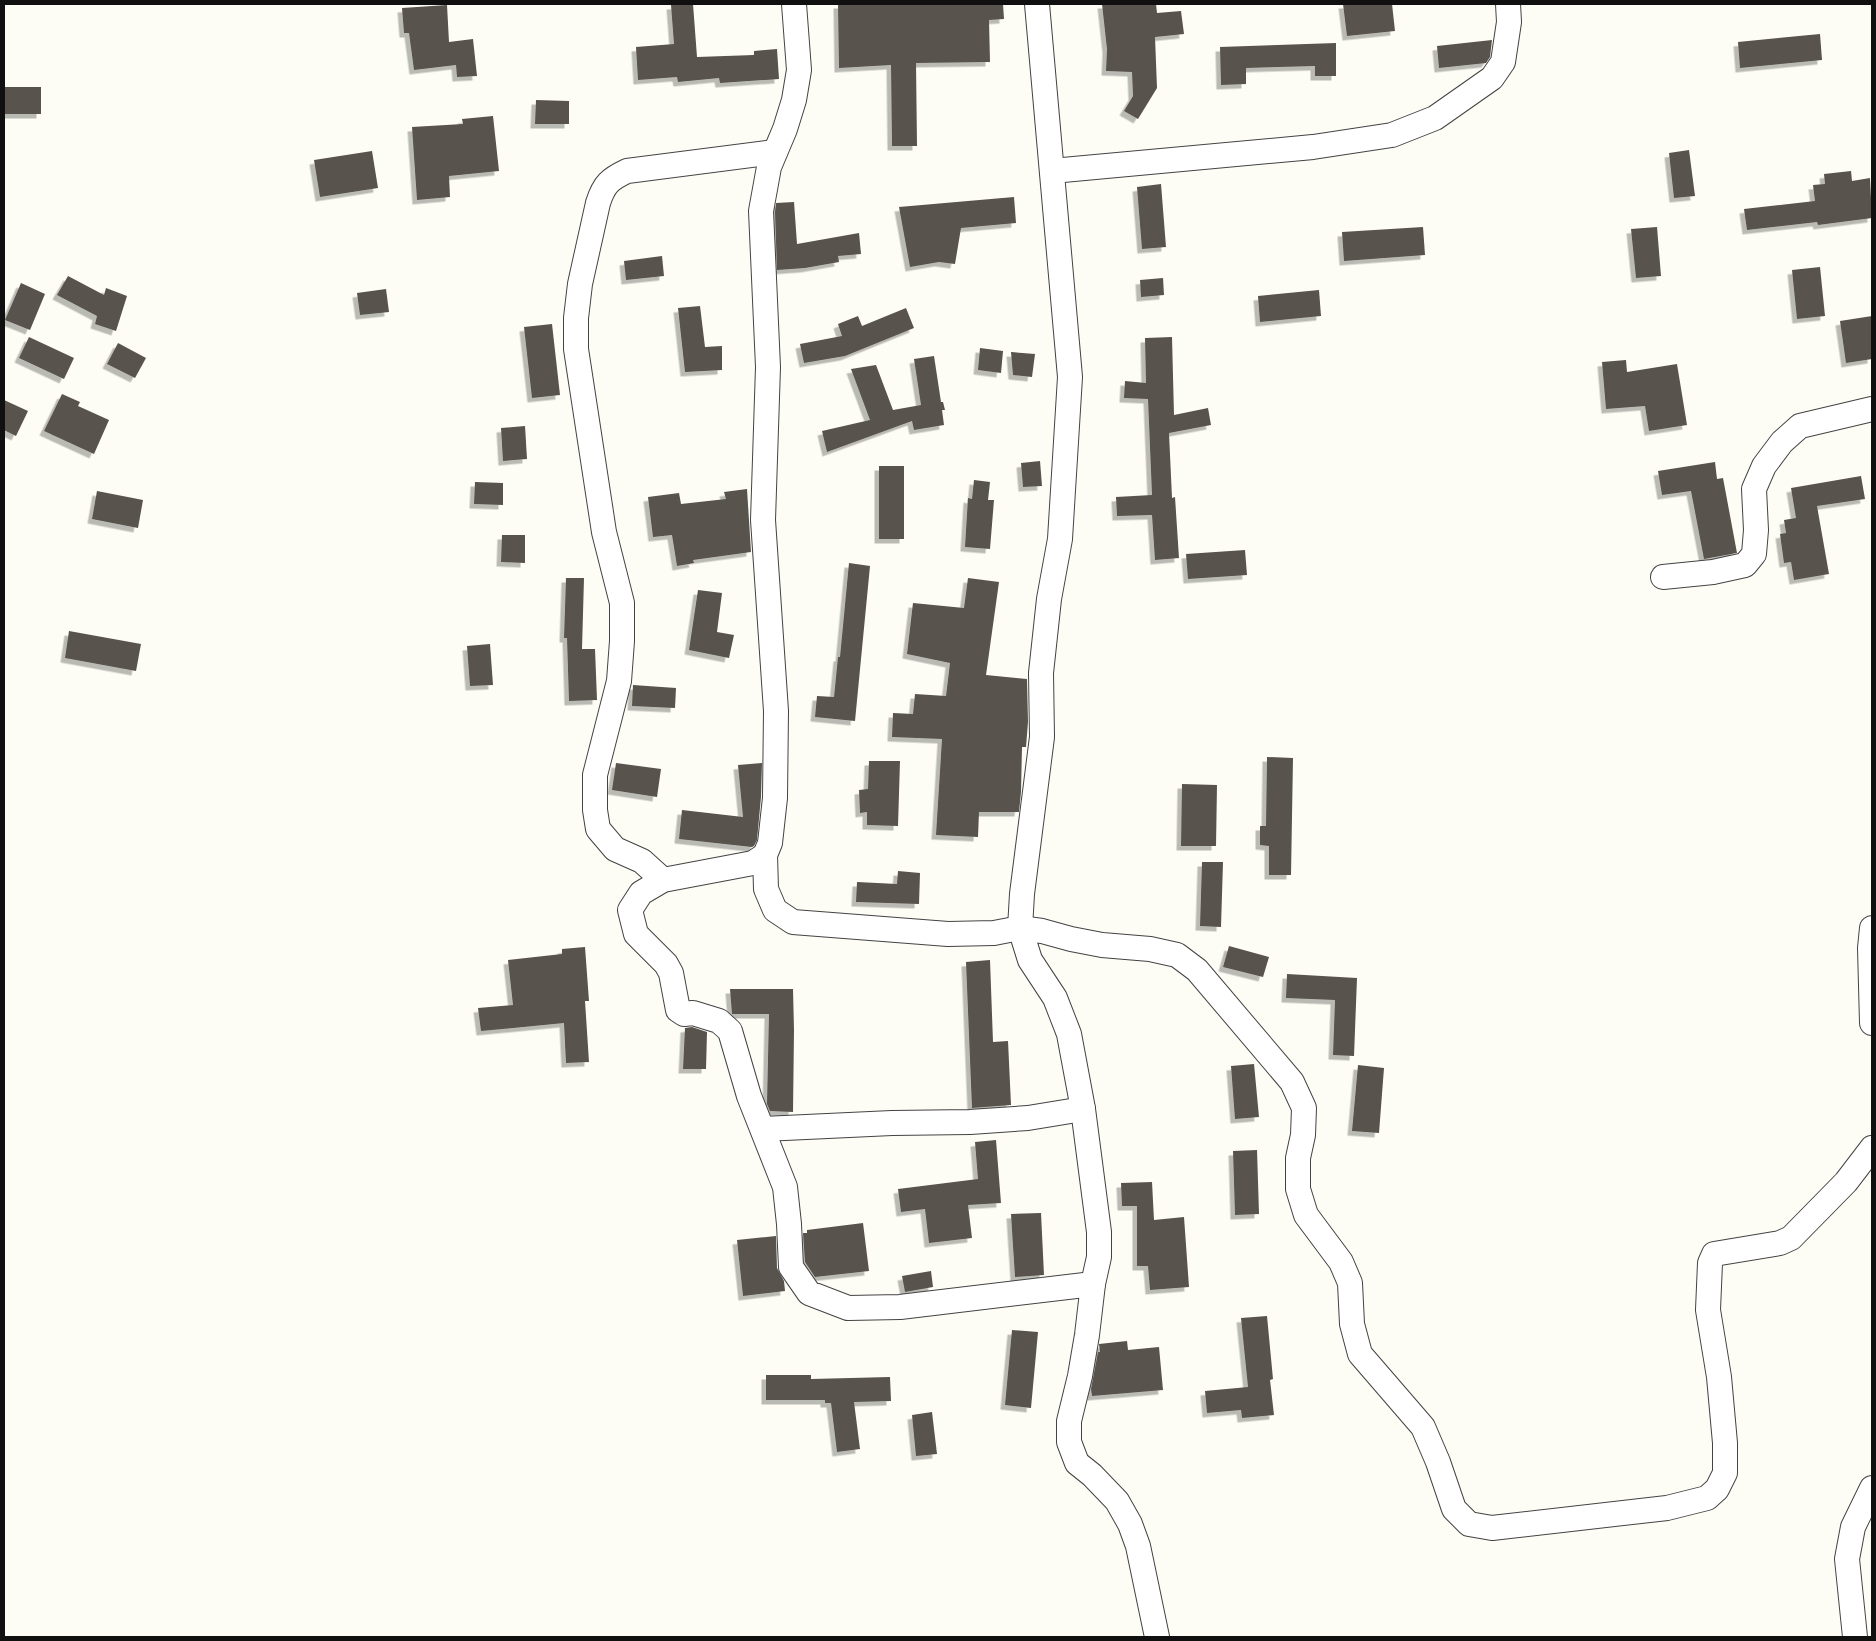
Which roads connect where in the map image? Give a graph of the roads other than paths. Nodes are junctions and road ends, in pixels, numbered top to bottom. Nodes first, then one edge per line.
1 (794, 4) edge
2 (1037, 4) edge
3 (1508, 4) edge
4 (775, 152) junction
5 (1052, 171) junction
6 (1872, 409) edge
7 (1663, 577) dead end
8 (765, 854) junction
9 (663, 880) junction
10 (1020, 928) junction
11 (1872, 928) edge
12 (1872, 1024) edge
13 (1083, 1109) junction
14 (763, 1129) junction
15 (1872, 1148) edge
16 (1093, 1284) junction
17 (1872, 1488) edge
18 (1156, 1637) edge
19 (1855, 1637) edge

1 - 4 street
2 - 5 street
3 - 5 street
4 - 8 street
4 - 9 street
5 - 10 street
6 - 7 street
8 - 9 street
8 - 10 street
9 - 14 street
10 - 13 street
10 - 15 street
11 - 12 street
13 - 14 street
13 - 16 street
14 - 16 street
16 - 18 street
17 - 19 street

